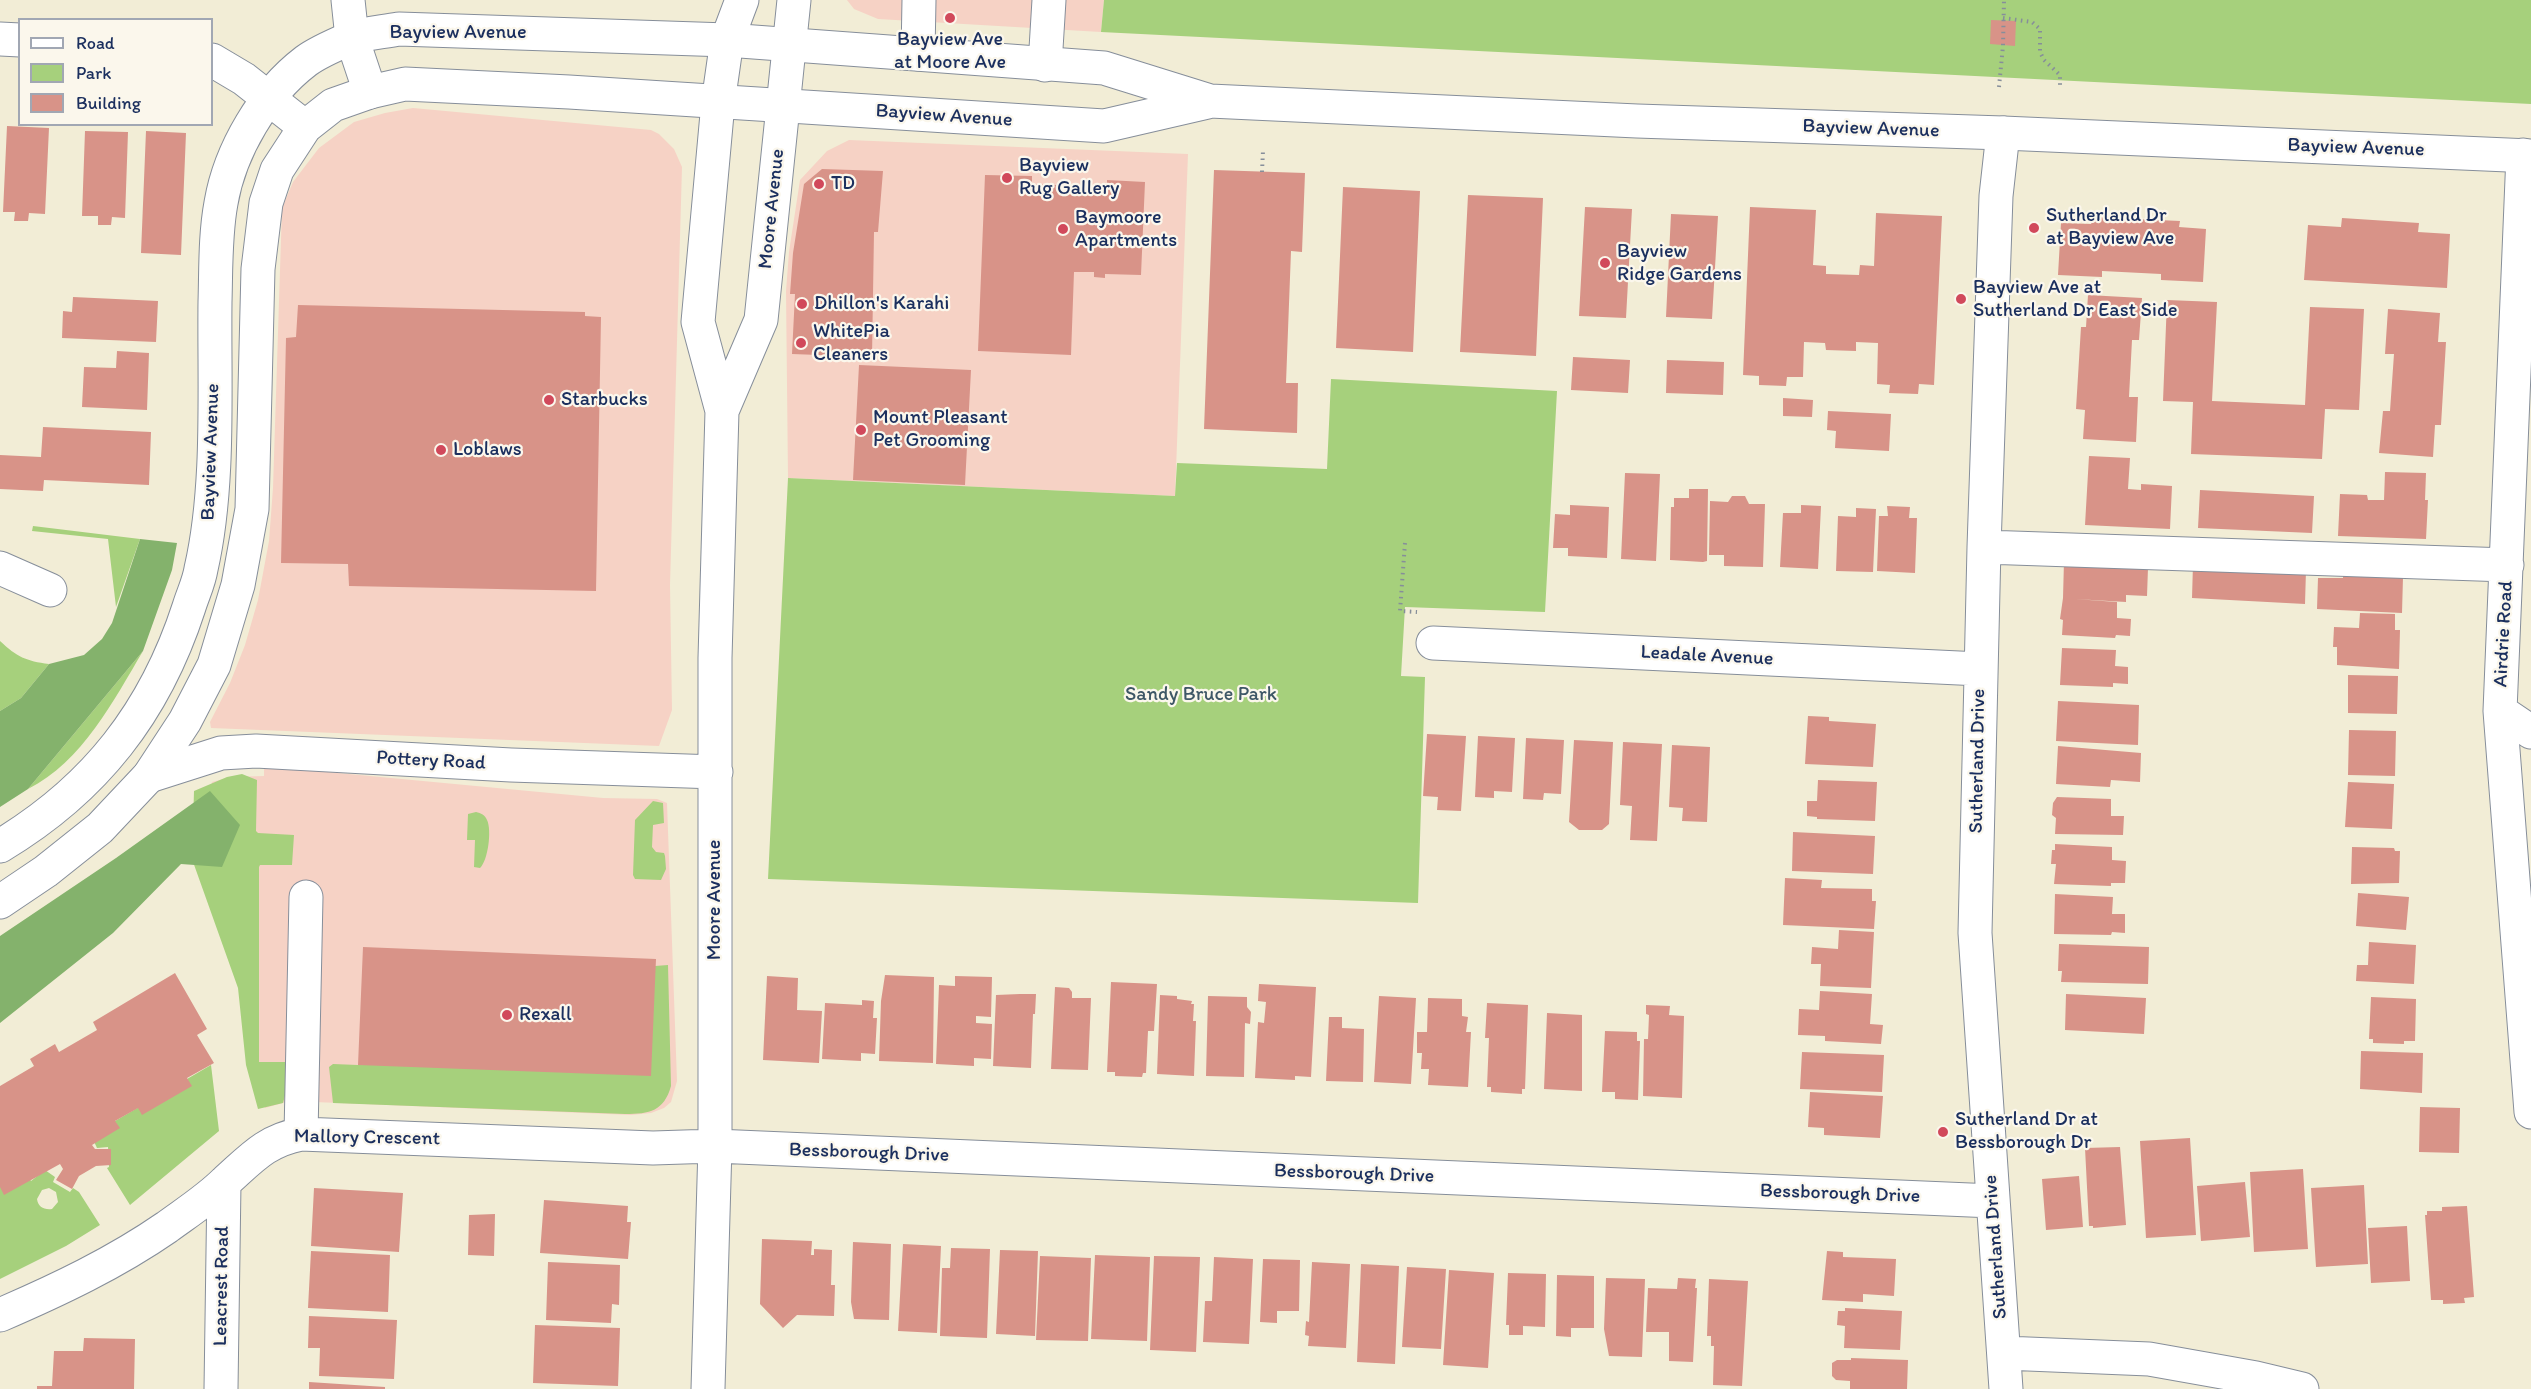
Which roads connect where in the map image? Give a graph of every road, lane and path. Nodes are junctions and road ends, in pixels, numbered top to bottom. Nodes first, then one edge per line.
1 (348, 0) edge
2 (742, 0) edge
3 (794, 0) edge
4 (919, 0) edge
5 (1049, 0) edge
6 (2004, 0) edge
7 (2003, 18) junction
8 (352, 38) junction
9 (0, 39) edge
10 (18, 40) edge
11 (727, 40) junction
12 (790, 45) junction
13 (918, 54) junction
14 (213, 61) edge
15 (1045, 65) junction
16 (2000, 87) dead end
17 (2060, 89) dead end
18 (370, 92) junction
19 (268, 98) junction
20 (1210, 101) junction
21 (718, 103) junction
22 (784, 106) junction
23 (305, 128) junction
24 (2003, 133) junction
25 (1263, 151) dead end
26 (2527, 156) edge
27 (1262, 171) dead end
28 (722, 411) junction
29 (1405, 543) dead end
30 (1984, 547) junction
31 (2507, 565) junction
32 (0, 568) edge
33 (50, 590) dead end
34 (1424, 612) dead end
35 (1433, 643) dead end
36 (1980, 669) junction
37 (2500, 711) junction
38 (2531, 732) edge
39 (716, 772) junction
40 (149, 776) junction
41 (0, 846) edge
42 (306, 897) dead end
43 (0, 902) edge
44 (2531, 1112) edge
45 (301, 1134) junction
46 (716, 1146) junction
47 (224, 1184) junction
48 (1993, 1201) junction
49 (0, 1315) edge
50 (2004, 1353) junction
51 (221, 1389) edge
52 (708, 1389) edge
53 (2006, 1389) edge
54 (2302, 1389) edge

1 - 8 street
2 - 11 street, Moore Avenue
3 - 12 street, Moore Avenue
4 - 13 street
5 - 15 street
6 - 7 path
7 - 16 path
7 - 17 path
8 - 11 street, Bayview Avenue
8 - 18 street
8 - 19 street, Bayview Avenue
9 - 10 street
11 - 12 street, Bayview Avenue
11 - 21 street, Moore Avenue
12 - 13 street, Bayview Avenue
12 - 22 street, Moore Avenue
13 - 15 street, Bayview Avenue
14 - 19 street
15 - 20 street, Bayview Avenue
18 - 21 street, Bayview Avenue
18 - 23 street, Bayview Avenue
19 - 23 street
19 - 41 street, Bayview Avenue
20 - 22 street, Bayview Avenue
20 - 24 street, Bayview Avenue
21 - 22 street, Bayview Avenue
21 - 28 street, Moore Avenue
22 - 28 street, Moore Avenue
23 - 40 street, Bayview Avenue
24 - 26 street, Bayview Avenue
24 - 30 street, Sutherland Drive
25 - 27 path
26 - 31 street, Airdrie Road
28 - 39 street, Moore Avenue
29 - 34 path
30 - 31 street
30 - 36 street, Sutherland Drive
31 - 37 street, Airdrie Road
32 - 33 street
35 - 36 street, Leadale Avenue
36 - 48 street, Sutherland Drive
37 - 38 street
37 - 44 street, Airdrie Road
39 - 40 street, Pottery Road
39 - 46 street, Moore Avenue
40 - 43 street, Bayview Avenue
42 - 45 street
45 - 46 street, Mallory Crescent
45 - 47 street, Mallory Crescent
46 - 48 street, Bessborough Drive
46 - 52 street, Moore Avenue
47 - 49 street, Mallory Crescent
47 - 51 street, Leacrest Road
48 - 50 street, Sutherland Drive
50 - 53 street, Sutherland Drive
50 - 54 street

